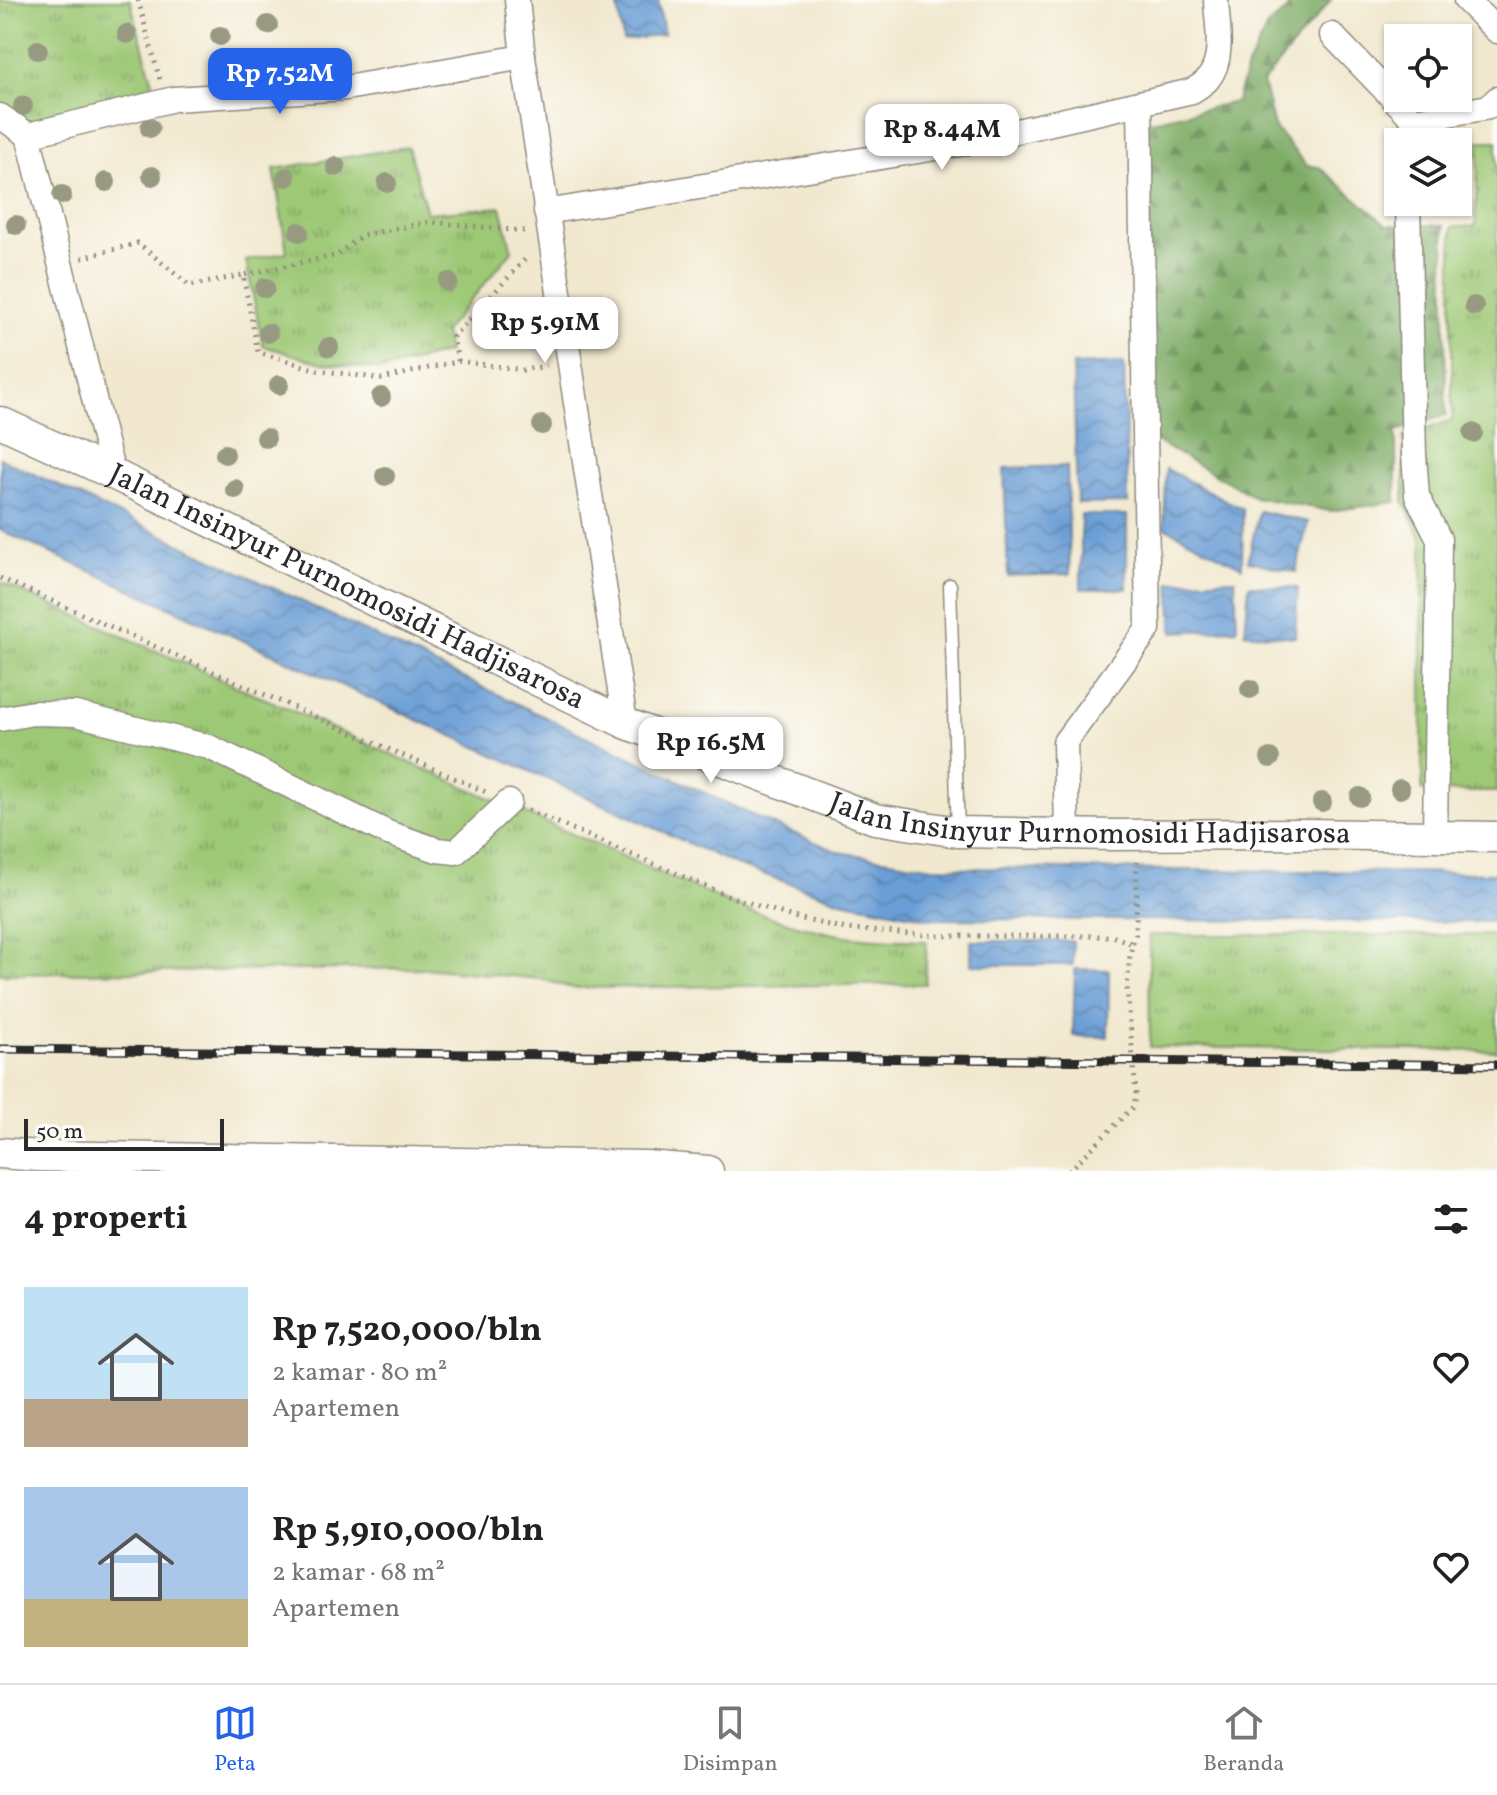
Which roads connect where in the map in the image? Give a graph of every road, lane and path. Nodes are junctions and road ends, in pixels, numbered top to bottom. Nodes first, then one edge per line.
1 (138, 0) edge
2 (517, 0) edge
3 (1216, 0) edge
4 (1466, 0) edge
5 (1497, 31) edge
6 (1332, 35) dead end
7 (523, 57) junction
8 (1497, 99) edge
9 (165, 101) junction
10 (1140, 103) junction
11 (0, 116) edge
12 (1410, 128) edge
13 (1422, 128) edge
14 (28, 135) junction
15 (1408, 216) edge
16 (548, 222) junction
17 (524, 231) junction
18 (60, 263) junction
19 (243, 275) junction
20 (458, 361) junction
21 (569, 361) junction
22 (0, 422) edge
23 (113, 474) junction
24 (0, 578) edge
25 (950, 585) dead end
26 (0, 719) edge
27 (625, 723) junction
28 (509, 802) junction
29 (958, 832) junction
30 (1067, 834) junction
31 (1435, 836) junction
32 (1497, 837) edge
33 (1137, 860) dead end
34 (1133, 944) junction
35 (0, 1153) edge
36 (708, 1171) edge
37 (1069, 1171) edge

1 - 9 path
2 - 7 street
3 - 10 street
4 - 5 street
6 - 12 street
7 - 9 street
7 - 16 street
8 - 13 street
9 - 14 street
10 - 16 street
10 - 30 street
11 - 14 street
14 - 18 street
15 - 31 street
16 - 17 path
16 - 21 street
17 - 19 path
17 - 20 path
18 - 19 path
18 - 23 street
19 - 20 path
20 - 21 path
21 - 27 street
22 - 23 street, Jalan Insinyur Purnomosidi Hadjisarosa
23 - 27 street, Jalan Insinyur Purnomosidi Hadjisarosa
24 - 28 path
25 - 29 lane
26 - 28 street
27 - 29 street, Jalan Insinyur Purnomosidi Hadjisarosa
28 - 34 path
29 - 30 street, Jalan Insinyur Purnomosidi Hadjisarosa
30 - 31 street, Jalan Insinyur Purnomosidi Hadjisarosa
31 - 32 street, Jalan Insinyur Purnomosidi Hadjisarosa
33 - 34 path
34 - 37 path
35 - 36 street

